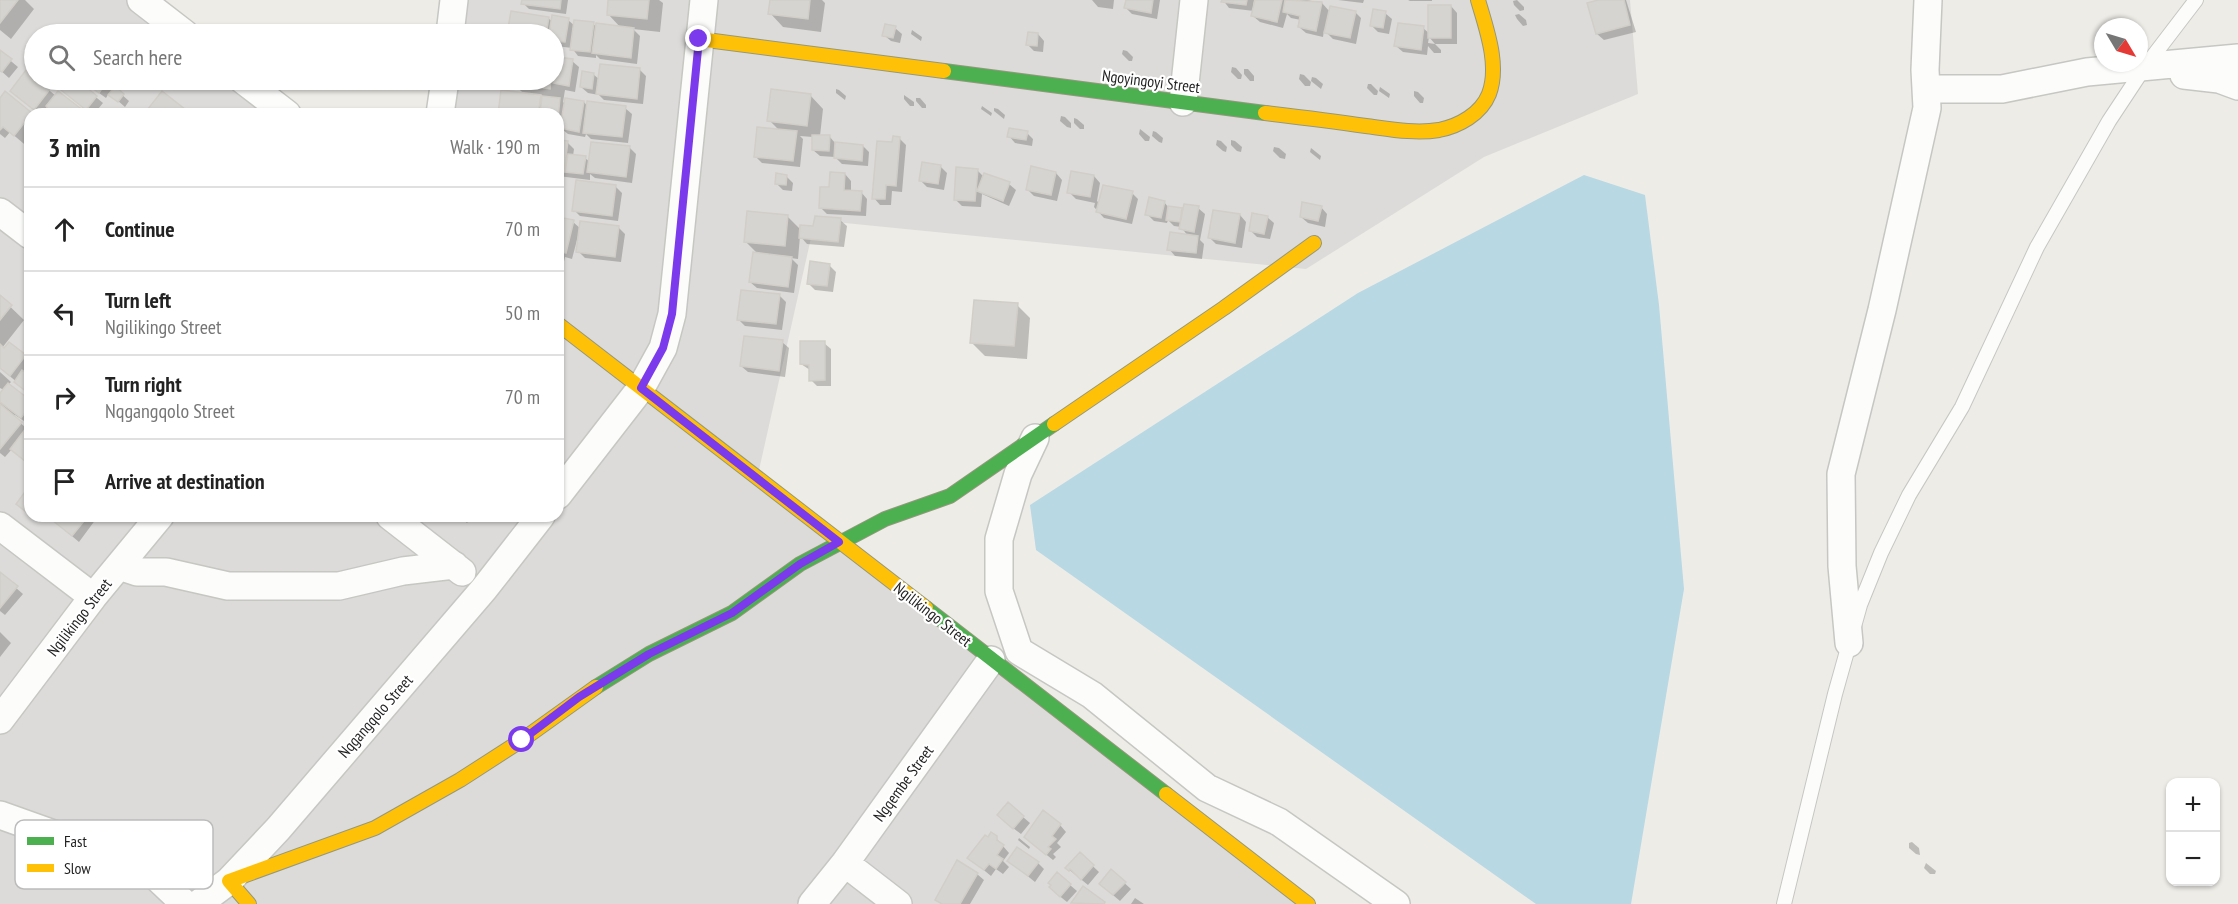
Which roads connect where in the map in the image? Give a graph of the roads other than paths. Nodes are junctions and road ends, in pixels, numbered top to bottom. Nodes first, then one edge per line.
1 (454, 0) edge
2 (704, 0) edge
3 (1194, 0) edge
4 (1478, 0) edge
5 (1928, 0) edge
6 (2196, 0) edge
7 (146, 1) edge
8 (173, 24) edge
9 (451, 24) edge
10 (699, 39) junction
11 (2238, 58) edge
12 (2148, 63) edge
13 (2148, 68) edge
14 (2148, 69) edge
15 (2094, 72) edge
16 (2141, 72) edge
17 (2238, 86) edge
18 (1926, 89) junction
19 (256, 90) edge
20 (444, 90) edge
21 (1183, 102) junction
22 (279, 108) edge
23 (441, 108) edge
24 (0, 212) edge
25 (24, 230) edge
26 (1314, 243) dead end
27 (564, 329) edge
28 (641, 388) junction
29 (1035, 438) junction
30 (564, 487) edge
31 (155, 522) edge
32 (398, 522) edge
33 (537, 522) edge
34 (0, 526) edge
35 (839, 542) junction
36 (119, 566) junction
37 (454, 566) junction
38 (484, 589) junction
39 (93, 597) junction
40 (1849, 643) junction
41 (991, 660) junction
42 (0, 720) edge
43 (0, 814) edge
44 (17, 820) edge
45 (845, 863) junction
46 (229, 881) junction
47 (169, 889) edge
48 (185, 904) edge
49 (198, 904) edge
50 (249, 904) edge
51 (812, 904) edge
52 (898, 904) edge
53 (1308, 904) edge
54 (1396, 904) edge
55 (1784, 904) edge

1 - 9 street
2 - 10 street
3 - 21 street
4 - 21 street, Ngoyingoyi Street
5 - 18 street
6 - 12 lane
7 - 8 street
10 - 21 street, Ngoyingoyi Street
10 - 28 street
11 - 13 street
14 - 17 street
15 - 18 street
16 - 40 lane
18 - 40 street
19 - 22 street
20 - 23 street
24 - 25 street
26 - 29 street
27 - 28 street, Ngilikingo Street
28 - 30 street
28 - 35 street, Ngilikingo Street
29 - 35 street
29 - 54 street
31 - 36 street, Ngilikingo Street
32 - 37 street
33 - 38 street, Nqgangqolo Street
34 - 39 street
35 - 41 street, Ngilikingo Street
35 - 46 street
36 - 37 street
36 - 39 street, Ngilikingo Street
37 - 38 street
38 - 46 street, Nqgangqolo Street
39 - 42 street, Ngilikingo Street
40 - 55 lane
41 - 45 street, Ngqembe Street
41 - 53 street, Ngilikingo Street
43 - 44 street
45 - 51 street, Ngqembe Street
45 - 52 street
46 - 49 street, Nqgangqolo Street
46 - 50 street
47 - 48 street

